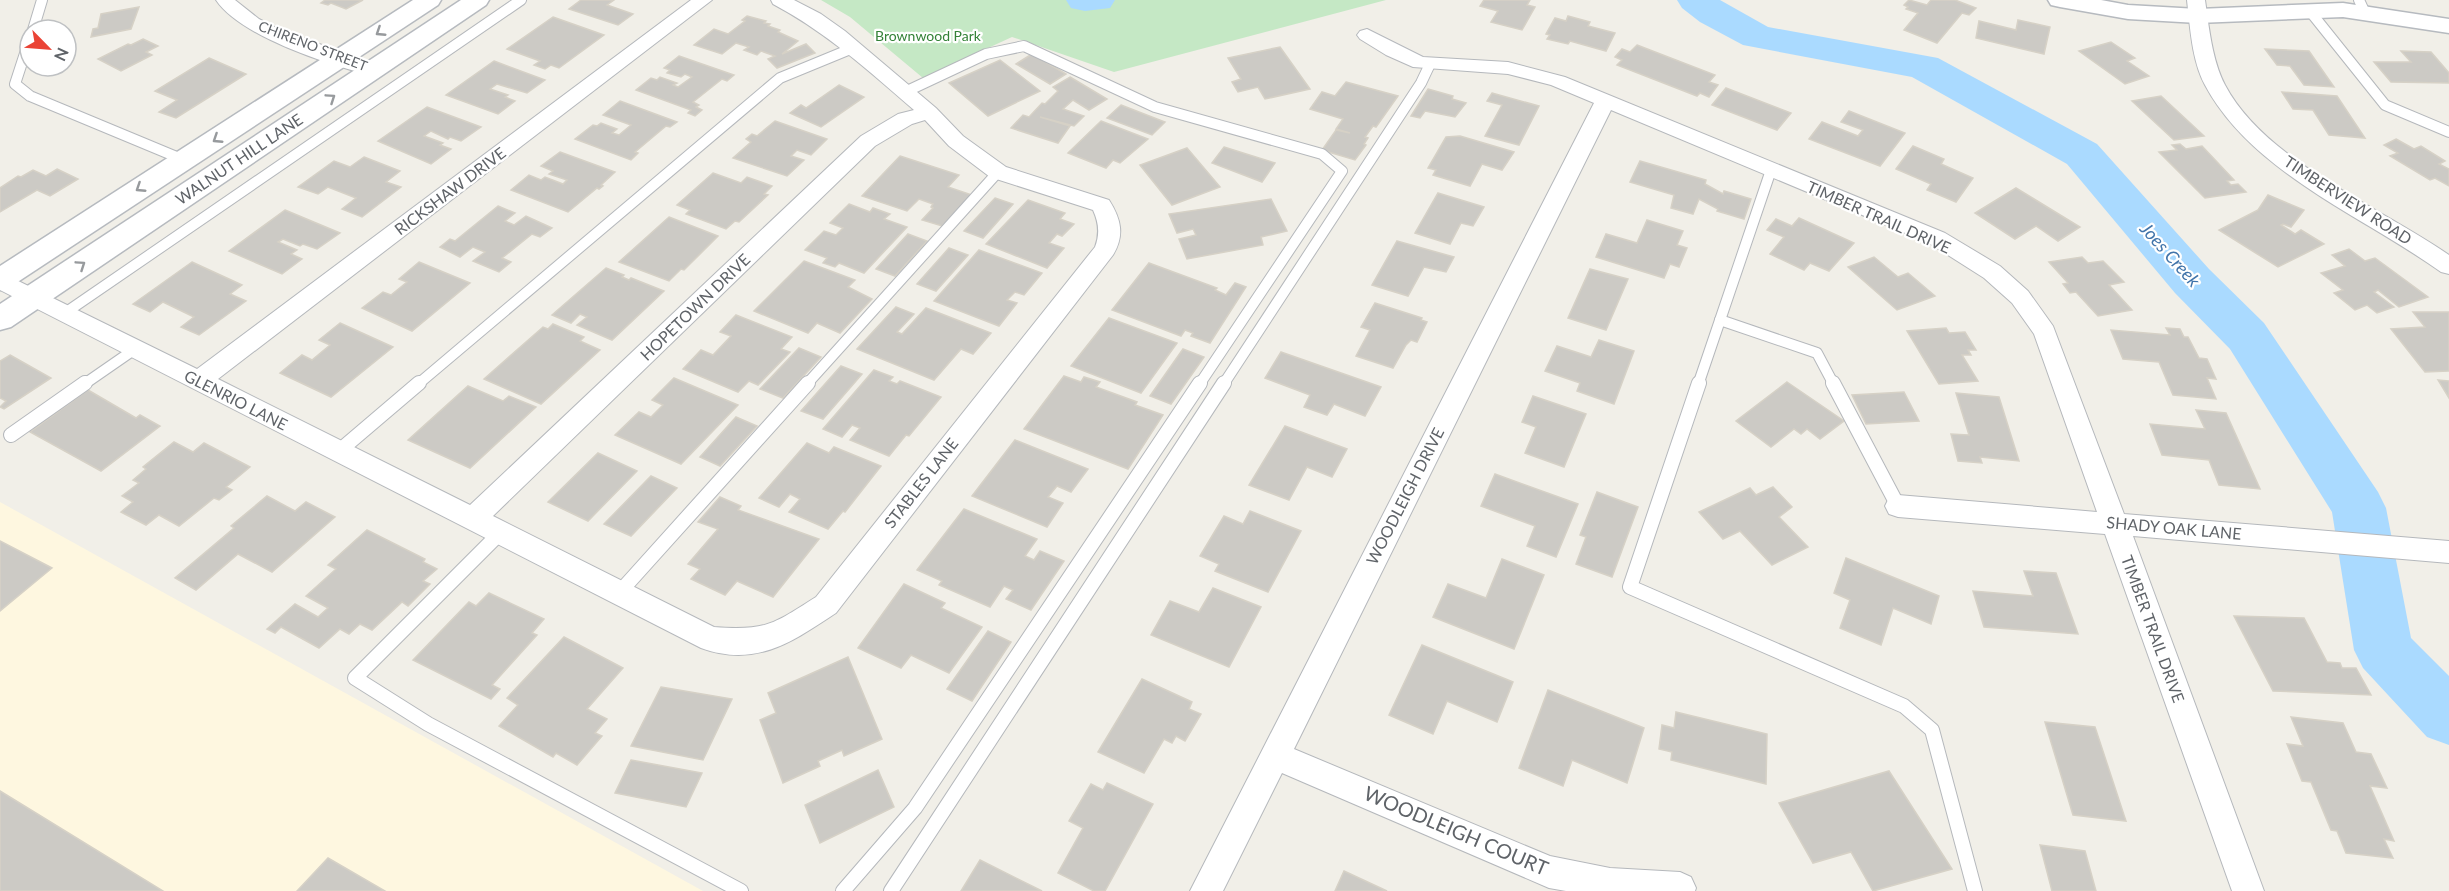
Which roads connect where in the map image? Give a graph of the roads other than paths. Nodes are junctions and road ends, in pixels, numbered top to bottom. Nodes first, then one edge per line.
1 (42, 0) edge
2 (225, 0) edge
3 (429, 0) edge
4 (477, 0) edge
5 (521, 0) edge
6 (703, 0) edge
7 (780, 0) edge
8 (2072, 1) edge
9 (2362, 7) edge
10 (2197, 8) edge
11 (2309, 10) junction
12 (37, 18) edge
13 (2449, 26) edge
14 (1368, 35) dead end
15 (853, 48) junction
16 (339, 58) junction
17 (1430, 64) junction
18 (373, 70) junction
19 (18, 75) edge
20 (905, 92) junction
21 (1605, 101) junction
22 (929, 112) junction
23 (2449, 132) edge
24 (184, 160) junction
25 (1771, 170) junction
26 (998, 172) junction
27 (2449, 266) edge
28 (0, 280) edge
29 (32, 297) junction
30 (65, 314) junction
31 (0, 319) edge
32 (1720, 320) junction
33 (135, 349) junction
34 (198, 381) junction
35 (11, 435) dead end
36 (338, 452) junction
37 (1898, 506) joint
38 (472, 520) junction
39 (2115, 524) junction
40 (499, 534) junction
41 (2441, 551) edge
42 (620, 593) junction
43 (1274, 755) junction
44 (1680, 888) dead end
45 (741, 891) edge
46 (843, 891) edge
47 (891, 891) edge
48 (1206, 891) edge
49 (1975, 891) edge
50 (2248, 891) edge

1 - 12 lane
2 - 16 street, CHIRENO STREET
3 -> 16 main road, WALNUT HILL LANE
4 - 18 main road, WALNUT HILL LANE
5 - 30 lane
6 - 34 street, RICKSHAW DRIVE
7 - 15 street, STABLES LANE
8 - 10 main road
9 - 11 main road
9 - 13 main road
10 - 11 main road
10 - 27 street, TIMBERVIEW ROAD
11 - 23 lane
14 - 17 street, TIMBER TRAIL DRIVE
15 - 20 street, STABLES LANE
15 - 36 lane
16 - 18 street, CHIRENO STREET
16 -> 24 main road, WALNUT HILL LANE
17 - 21 street, TIMBER TRAIL DRIVE
17 - 47 lane
29 -> 18 main road, WALNUT HILL LANE
19 - 24 lane
20 - 22 street, STABLES LANE
20 - 46 lane
21 - 25 street, TIMBER TRAIL DRIVE
21 - 43 street, WOODLEIGH DRIVE
22 - 26 street, STABLES LANE
22 - 38 street, HOPETOWN DRIVE
24 -> 28 main road, WALNUT HILL LANE
25 - 32 lane
25 - 39 street, TIMBER TRAIL DRIVE
26 - 42 lane
26 - 42 street, STABLES LANE
28 - 29 street, GLENRIO LANE
29 - 30 street, GLENRIO LANE
29 - 31 main road, WALNUT HILL LANE
30 - 33 street, GLENRIO LANE
32 - 37 lane
32 - 49 lane
33 - 34 street, GLENRIO LANE
33 - 35 lane
34 - 36 street, GLENRIO LANE
36 - 38 street, GLENRIO LANE
37 - 39 street, SHADY OAK LANE
38 - 40 street, STABLES LANE
39 - 41 street, SHADY OAK LANE
39 - 50 street, TIMBER TRAIL DRIVE
40 - 42 street, STABLES LANE
40 - 45 lane
43 - 44 street, WOODLEIGH COURT
43 - 48 street, WOODLEIGH DRIVE

